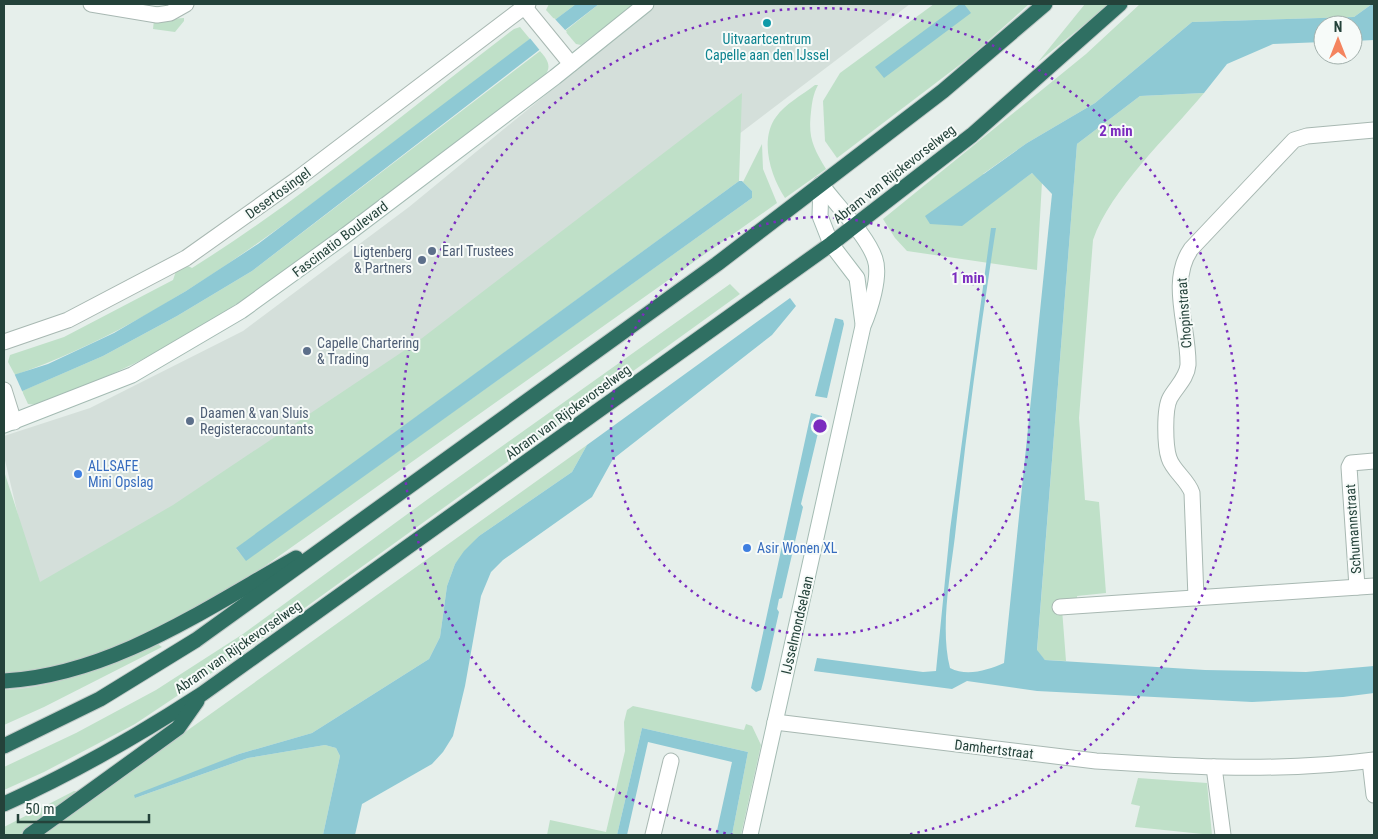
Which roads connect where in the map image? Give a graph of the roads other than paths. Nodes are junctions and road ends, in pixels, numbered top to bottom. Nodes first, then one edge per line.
1 (91, 4) edge
2 (186, 4) edge
3 (646, 4) edge
4 (1045, 4) edge
5 (1120, 4) edge
6 (526, 8) edge
7 (571, 64) junction
8 (1374, 130) edge
9 (821, 184) junction
10 (854, 225) junction
11 (831, 244) junction
12 (863, 326) junction
13 (4, 342) edge
14 (6, 397) edge
15 (9, 424) edge
16 (1374, 462) edge
17 (356, 524) junction
18 (1374, 586) edge
19 (1357, 587) junction
20 (1196, 598) junction
21 (1060, 607) dead end
22 (4, 681) edge
23 (202, 694) junction
24 (775, 722) junction
25 (4, 746) edge
26 (1372, 760) edge
27 (670, 761) dead end
28 (1214, 767) junction
29 (1374, 795) edge
30 (4, 804) edge
31 (30, 835) edge
32 (653, 835) edge
33 (750, 835) edge
34 (1223, 835) edge

1 - 2 street
3 - 7 street, Fascinatio Boulevard
4 - 9 highway
5 - 10 highway, Abram van Rijckevorselweg
6 - 7 street
6 - 13 street, Desertosingel
7 - 15 street, Fascinatio Boulevard
8 - 20 street, Chopinstraat
9 - 10 street, IJsselmondselaan
9 - 11 street, IJsselmondselaan
9 - 17 highway
10 - 11 highway, Abram van Rijckevorselweg
10 - 12 street, IJsselmondselaan
11 - 12 street, IJsselmondselaan
11 - 23 highway, Abram van Rijckevorselweg
12 - 24 street, IJsselmondselaan
14 - 15 street
16 - 19 street, Schumannstraat
17 - 22 highway
17 - 25 highway
18 - 19 street
19 - 20 street
20 - 21 street
23 - 30 highway, Abram van Rijckevorselweg
23 - 31 highway
24 - 28 street, Damhertstraat
24 - 33 street, IJsselmondselaan
26 - 28 street, Damhertstraat
26 - 29 street, Damhertstraat
27 - 32 street
28 - 34 street

